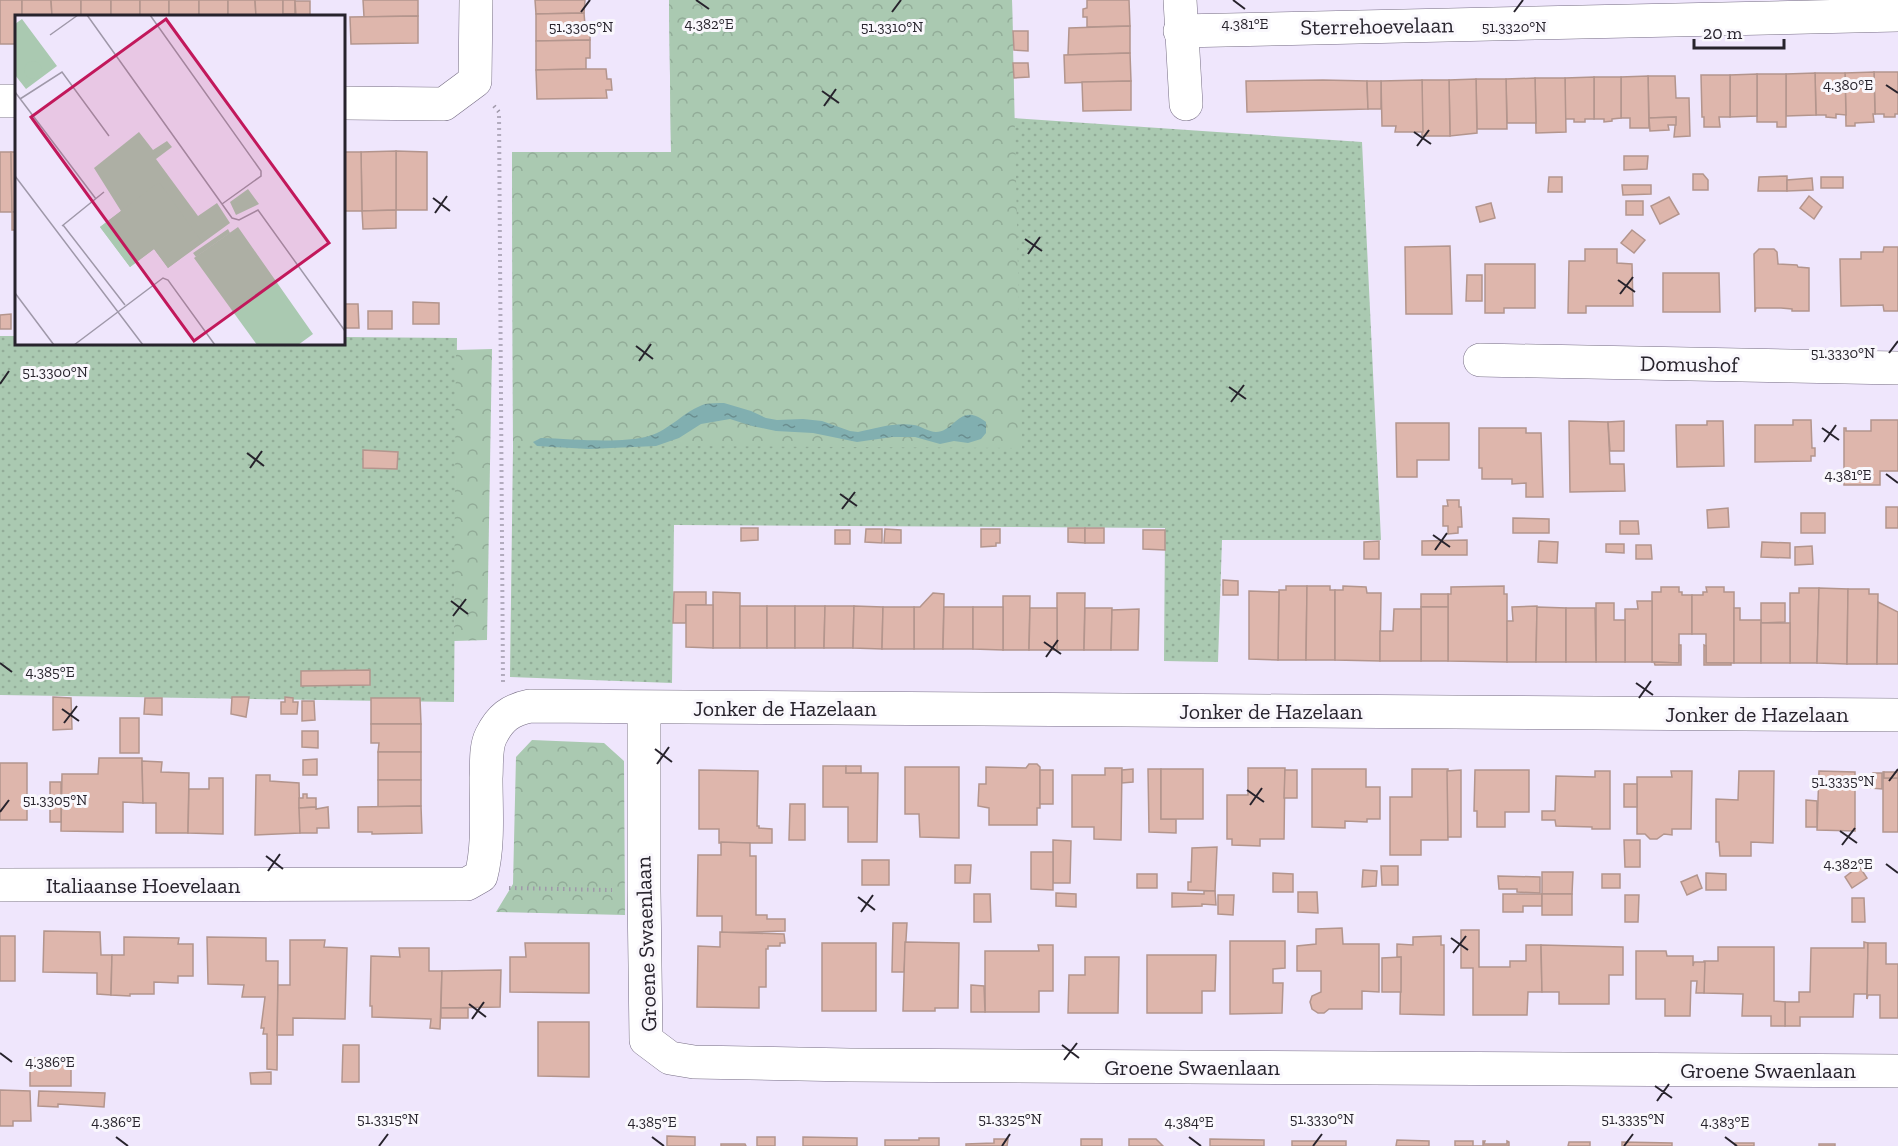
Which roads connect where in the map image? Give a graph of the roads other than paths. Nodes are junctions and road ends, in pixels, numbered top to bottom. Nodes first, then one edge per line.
1 (476, 0) edge
2 (1180, 15) edge
3 (1898, 15) edge
4 (345, 103) edge
5 (1186, 104) dead end
6 (1480, 360) dead end
7 (1898, 368) edge
8 (644, 708) junction
9 (1898, 715) edge
10 (0, 885) edge
11 (1898, 1071) edge

1 - 4 street
2 - 3 street, Sterrehoevelaan
2 - 5 street
6 - 7 street, Domushof
8 - 9 street, Jonker de Hazelaan
8 - 10 street, Italiaanse Hoevelaan
8 - 11 street, Groene Swaenlaan

